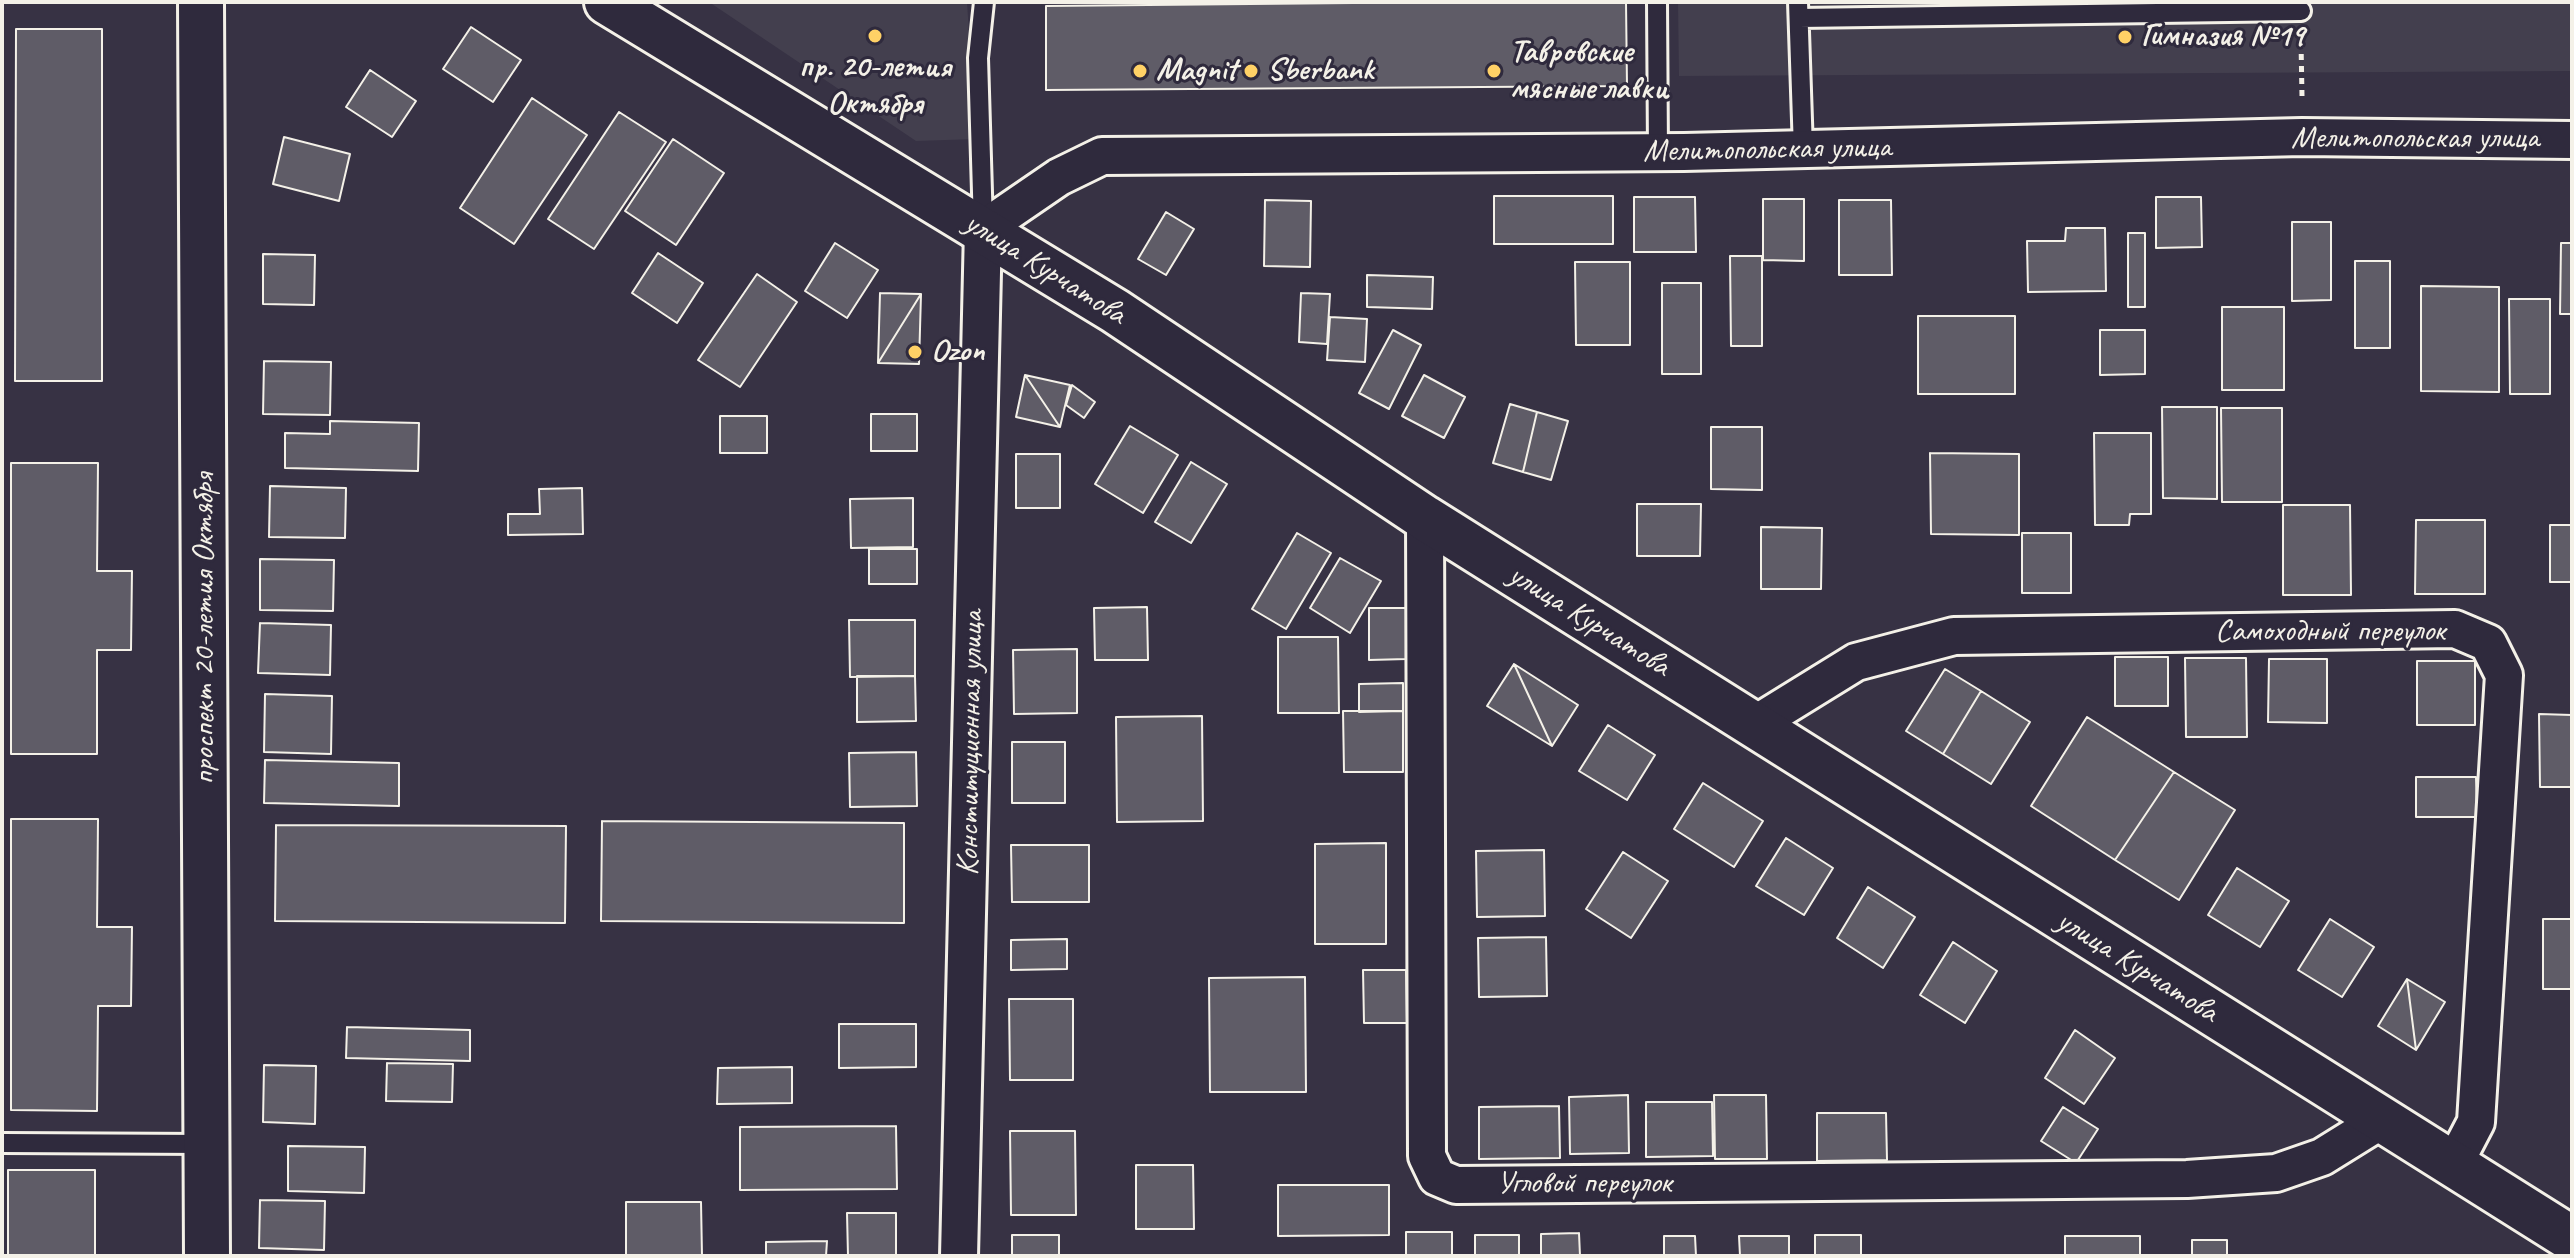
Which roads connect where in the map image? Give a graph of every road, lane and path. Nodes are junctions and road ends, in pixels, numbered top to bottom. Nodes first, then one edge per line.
1 (201, 2) edge
2 (607, 2) edge
3 (984, 2) edge
4 (1657, 2) edge
5 (1798, 10) edge
6 (2301, 11) joint
7 (2302, 137) junction
8 (2572, 140) edge
9 (1803, 150) junction
10 (1658, 152) junction
11 (983, 229) junction
12 (1425, 518) junction
13 (1754, 725) junction
14 (2380, 1121) junction
15 (2, 1143) edge
16 (208, 1144) junction
17 (2453, 1166) junction
18 (2572, 1239) edge
19 (207, 1256) edge
20 (959, 1256) edge

1 - 16 street, проспект 20-летия Октября
2 - 11 street, улица Курчатова
3 - 11 lane
4 - 10 lane
5 - 6 lane
5 - 9 lane
6 - 7 path
7 - 8 street, Мелитопольская улица
7 - 9 street, Мелитопольская улица
9 - 10 street, Мелитопольская улица
10 - 11 street, Мелитопольская улица
11 - 12 street, улица Курчатова
11 - 20 street, Конституционная улица
12 - 13 street, улица Курчатова
12 - 14 street, Угловой переулок
13 - 14 street, улица Курчатова
13 - 17 street, Самоходный переулок
14 - 17 street, улица Курчатова
15 - 16 lane
16 - 19 street, проспект 20-летия Октября
17 - 18 street, улица Курчатова

